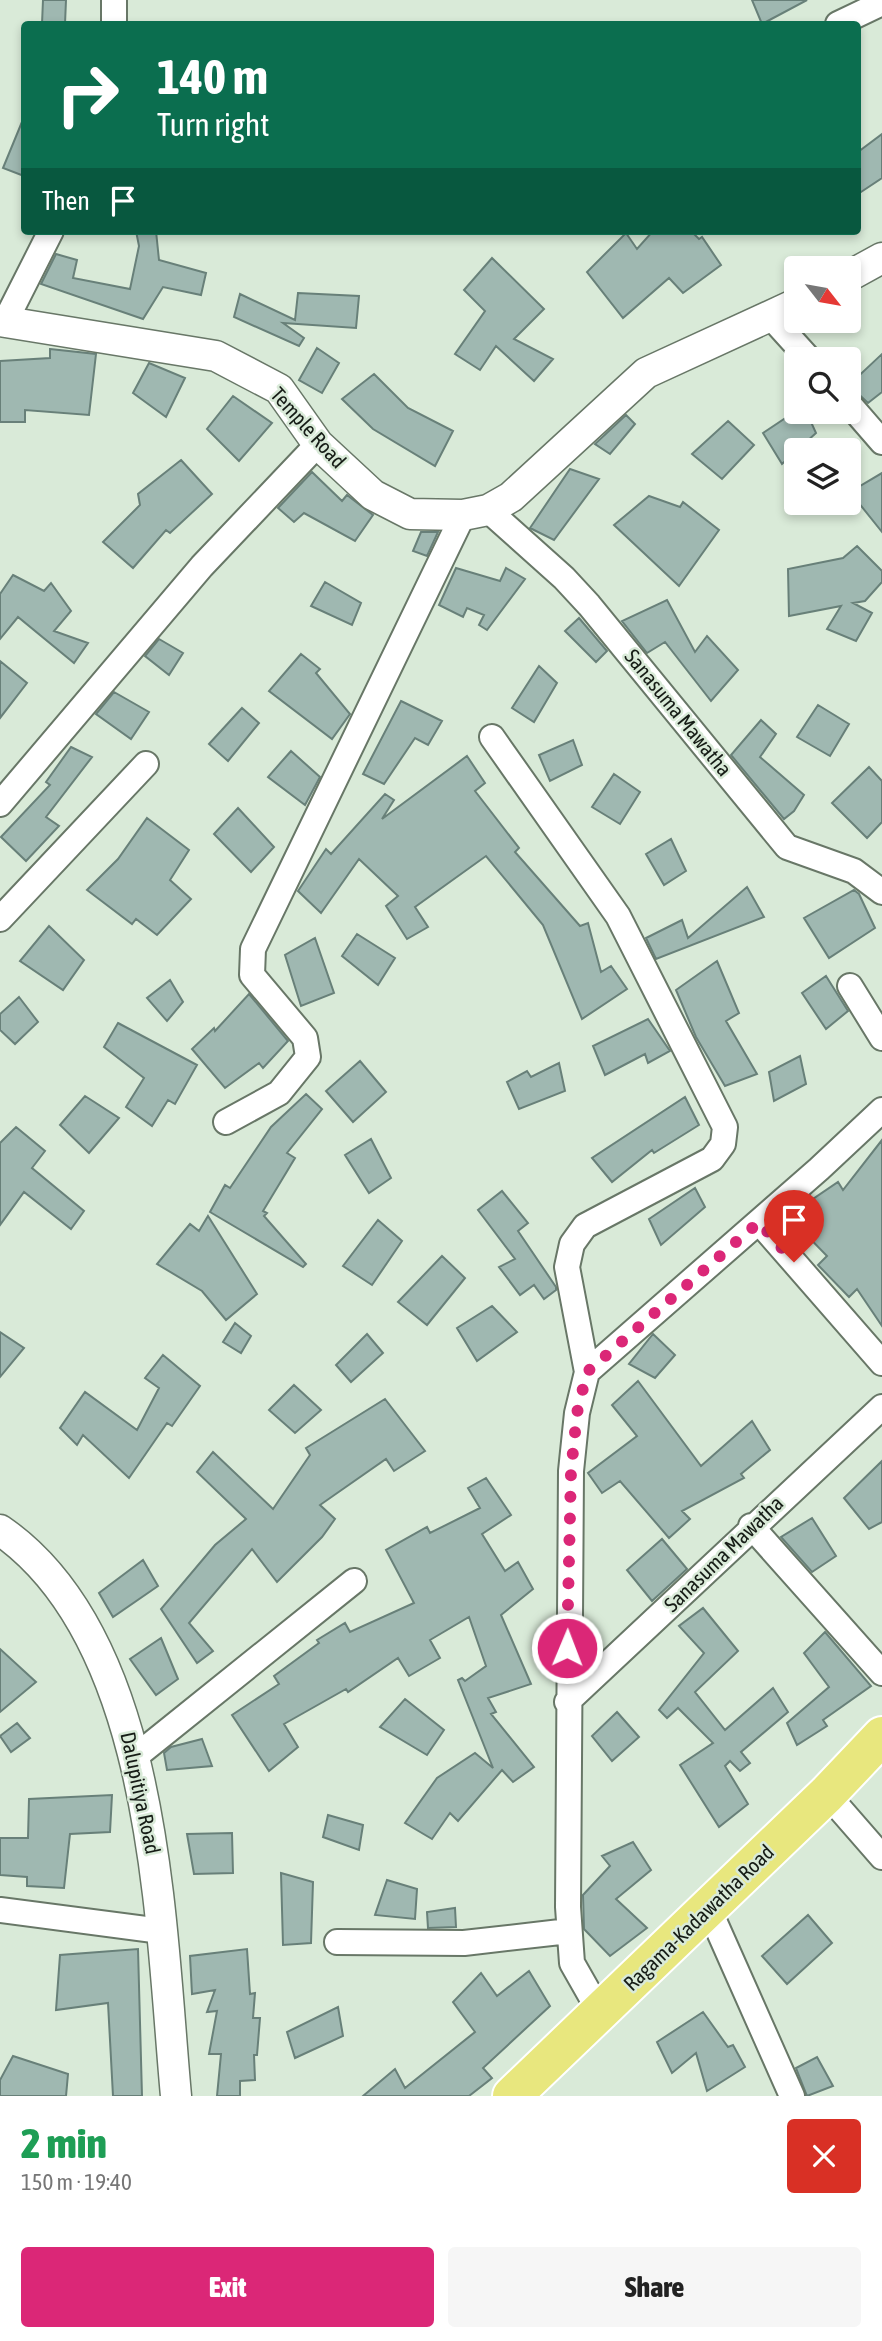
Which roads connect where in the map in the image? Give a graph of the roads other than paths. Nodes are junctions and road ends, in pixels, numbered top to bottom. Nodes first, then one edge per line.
1 (114, 0) edge
2 (882, 3) edge
3 (114, 21) edge
4 (844, 21) edge
5 (49, 235) edge
6 (882, 258) edge
7 (861, 269) edge
8 (784, 311) edge
9 (3, 322) edge
10 (861, 418) edge
11 (882, 443) edge
12 (318, 444) junction
13 (476, 512) junction
14 (492, 737) dead end
15 (146, 764) dead end
16 (0, 804) edge
17 (882, 892) edge
18 (0, 919) edge
19 (850, 986) dead end
20 (882, 1038) edge
21 (882, 1110) edge
22 (226, 1122) dead end
23 (759, 1222) junction
24 (882, 1363) edge
25 (587, 1372) junction
26 (882, 1407) edge
27 (751, 1526) junction
28 (0, 1530) edge
29 (354, 1581) dead end
30 (882, 1672) edge
31 (567, 1702) junction
32 (882, 1736) edge
33 (135, 1757) junction
34 (827, 1794) junction
35 (882, 1857) edge
36 (708, 1907) junction
37 (0, 1910) edge
38 (161, 1931) junction
39 (569, 1931) junction
40 (337, 1942) dead end
41 (601, 2014) junction
42 (176, 2096) edge
43 (512, 2096) edge
44 (792, 2096) edge

1 - 3 street
2 - 4 street
5 - 9 street
6 - 7 street
8 - 13 street
9 - 12 street, Temple Road
10 - 11 street
12 - 13 street, Temple Road
12 - 16 street
13 - 17 street, Sanasuma Mawatha
13 - 22 street
14 - 25 street
15 - 18 street
19 - 20 street
21 - 23 street
23 - 24 street
23 - 25 street
25 - 31 street
26 - 27 street, Sanasuma Mawatha
27 - 30 street
27 - 31 street, Sanasuma Mawatha
28 - 33 street, Dalupitiya Road
29 - 33 street
31 - 39 street
32 - 34 main road, Ragama-Kadawatha Road
33 - 38 street, Dalupitiya Road
34 - 35 street
34 - 36 main road, Ragama-Kadawatha Road
36 - 41 main road, Ragama-Kadawatha Road
36 - 44 street
37 - 38 street
38 - 42 street, Dalupitiya Road
39 - 40 street
39 - 41 street
41 - 43 main road, Ragama-Kadawatha Road

